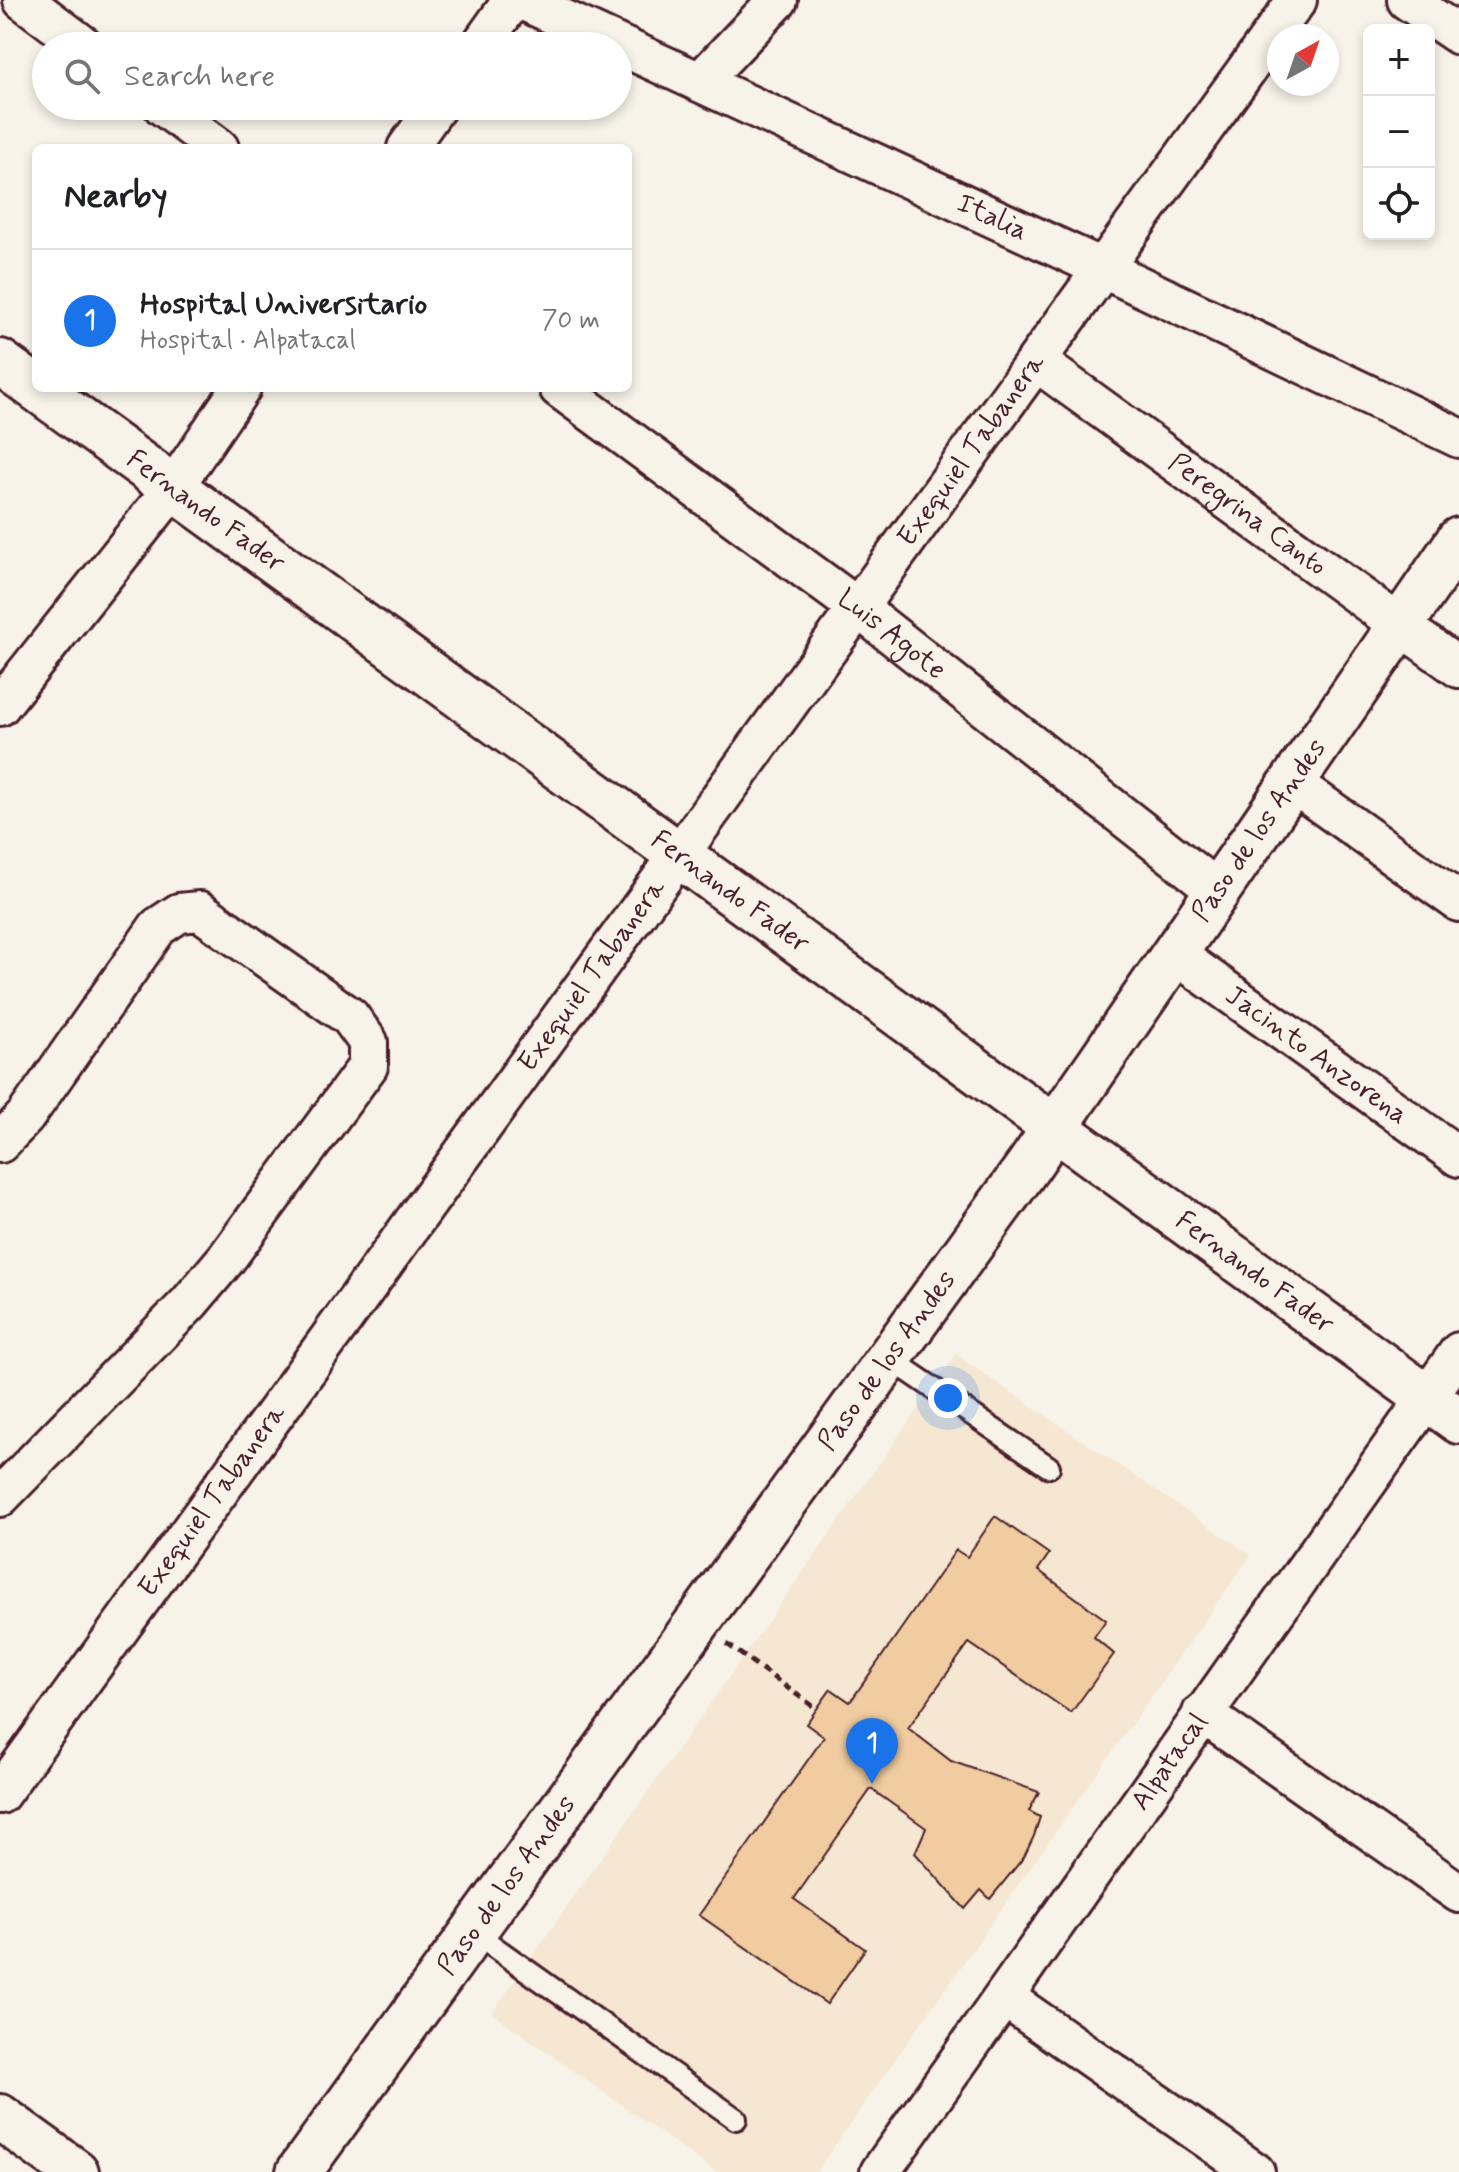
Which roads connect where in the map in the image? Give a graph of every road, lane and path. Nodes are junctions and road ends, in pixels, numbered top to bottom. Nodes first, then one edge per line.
1 (23, 0) edge
2 (513, 0) edge
3 (522, 0) edge
4 (778, 0) edge
5 (1297, 0) edge
6 (1407, 0) edge
7 (65, 32) edge
8 (490, 32) edge
9 (591, 32) edge
10 (1459, 35) edge
11 (632, 51) edge
12 (700, 82) junction
13 (182, 120) edge
14 (427, 120) edge
15 (214, 144) edge
16 (410, 144) edge
17 (1102, 268) junction
18 (0, 362) edge
19 (1037, 362) junction
20 (32, 385) edge
21 (41, 392) edge
22 (238, 392) edge
23 (564, 392) edge
24 (1459, 438) edge
25 (173, 488) junction
26 (1459, 540) edge
27 (858, 608) junction
28 (1401, 625) junction
29 (1459, 668) edge
30 (0, 706) edge
31 (1292, 783) junction
32 (678, 855) junction
33 (1218, 891) junction
34 (1459, 902) edge
35 (1175, 954) junction
36 (1055, 1127) junction
37 (0, 1143) edge
38 (1459, 1157) edge
39 (1459, 1352) edge
40 (889, 1358) junction
41 (1442, 1410) edge
42 (1049, 1467) dead end
43 (0, 1497) edge
44 (697, 1623) junction
45 (817, 1709) dead end
46 (1202, 1713) junction
47 (0, 1794) edge
48 (1459, 1893) edge
49 (473, 1932) junction
50 (1004, 1997) junction
51 (0, 2117) edge
52 (736, 2119) dead end
53 (76, 2172) edge
54 (299, 2172) edge
55 (880, 2172) edge
56 (1255, 2172) edge

1 - 7 street
2 - 8 street
3 - 9 street, Italia
4 - 12 street
5 - 17 street, Exequiel Tabanera
6 - 10 street
11 - 12 street, Italia
12 - 17 street, Italia
13 - 15 street
14 - 16 street
17 - 19 street, Exequiel Tabanera
17 - 24 street, Italia
18 - 20 street, Fernando Fader
19 - 27 street, Exequiel Tabanera
19 - 28 street, Peregrina Canto
21 - 25 street, Fernando Fader
22 - 25 street
23 - 27 street, Luis Agote
25 - 30 street
25 - 32 street, Fernando Fader
26 - 28 street, Paso de los Andes
27 - 32 street, Exequiel Tabanera
27 - 33 street, Luis Agote
28 - 29 street, Peregrina Canto
28 - 31 street, Paso de los Andes
31 - 33 street, Paso de los Andes
31 - 34 street
32 - 36 street, Fernando Fader
32 - 47 street, Exequiel Tabanera
33 - 35 street, Paso de los Andes
35 - 36 street, Paso de los Andes
35 - 38 street, Jacinto Anzorena
36 - 40 street, Paso de los Andes
36 - 41 street, Fernando Fader
37 - 43 street
39 - 41 street, Alpatacal
40 - 42 lane
40 - 44 street, Paso de los Andes
41 - 46 street, Alpatacal
44 - 45 path
44 - 49 street, Paso de los Andes
46 - 48 street
46 - 50 street, Alpatacal
49 - 52 lane
49 - 54 street, Paso de los Andes
50 - 55 street, Alpatacal
50 - 56 street
51 - 53 street

